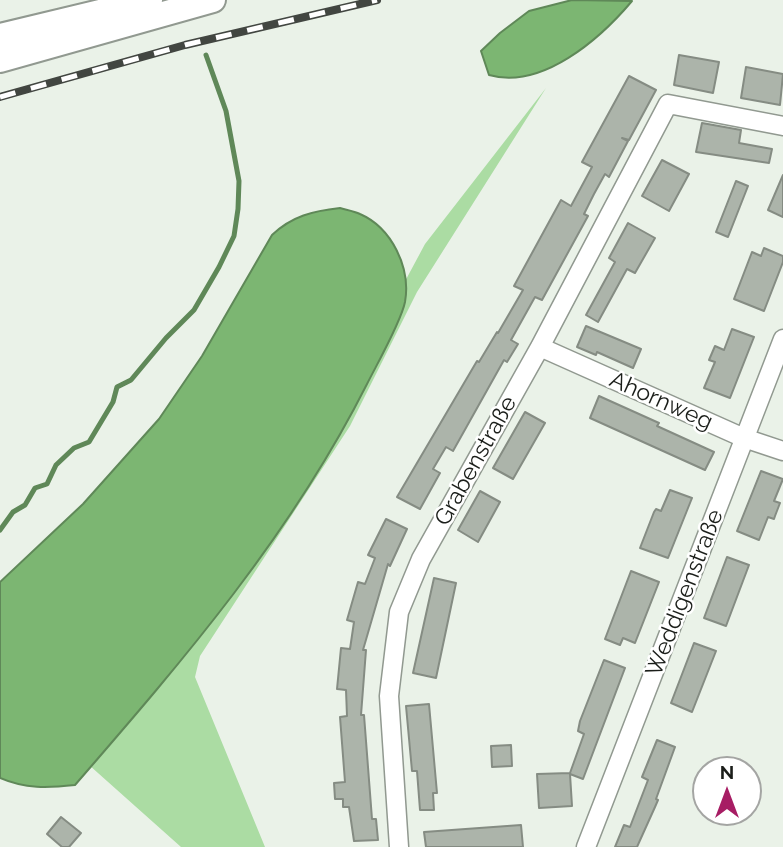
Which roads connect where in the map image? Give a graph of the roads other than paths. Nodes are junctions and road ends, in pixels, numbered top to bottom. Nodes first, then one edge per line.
1 (150, 0) edge
2 (213, 0) edge
3 (0, 36) edge
4 (0, 60) edge
5 (783, 126) edge
6 (783, 339) edge
7 (540, 347) junction
8 (744, 438) junction
9 (783, 451) edge
10 (399, 847) edge
11 (586, 847) edge

1 - 3 main road
2 - 4 main road
5 - 7 street, Grabenstraße
6 - 8 street, Weddigenstraße
7 - 8 street, Ahornweg
7 - 10 street, Grabenstraße
8 - 9 street, Ahornweg
8 - 11 street, Weddigenstraße

